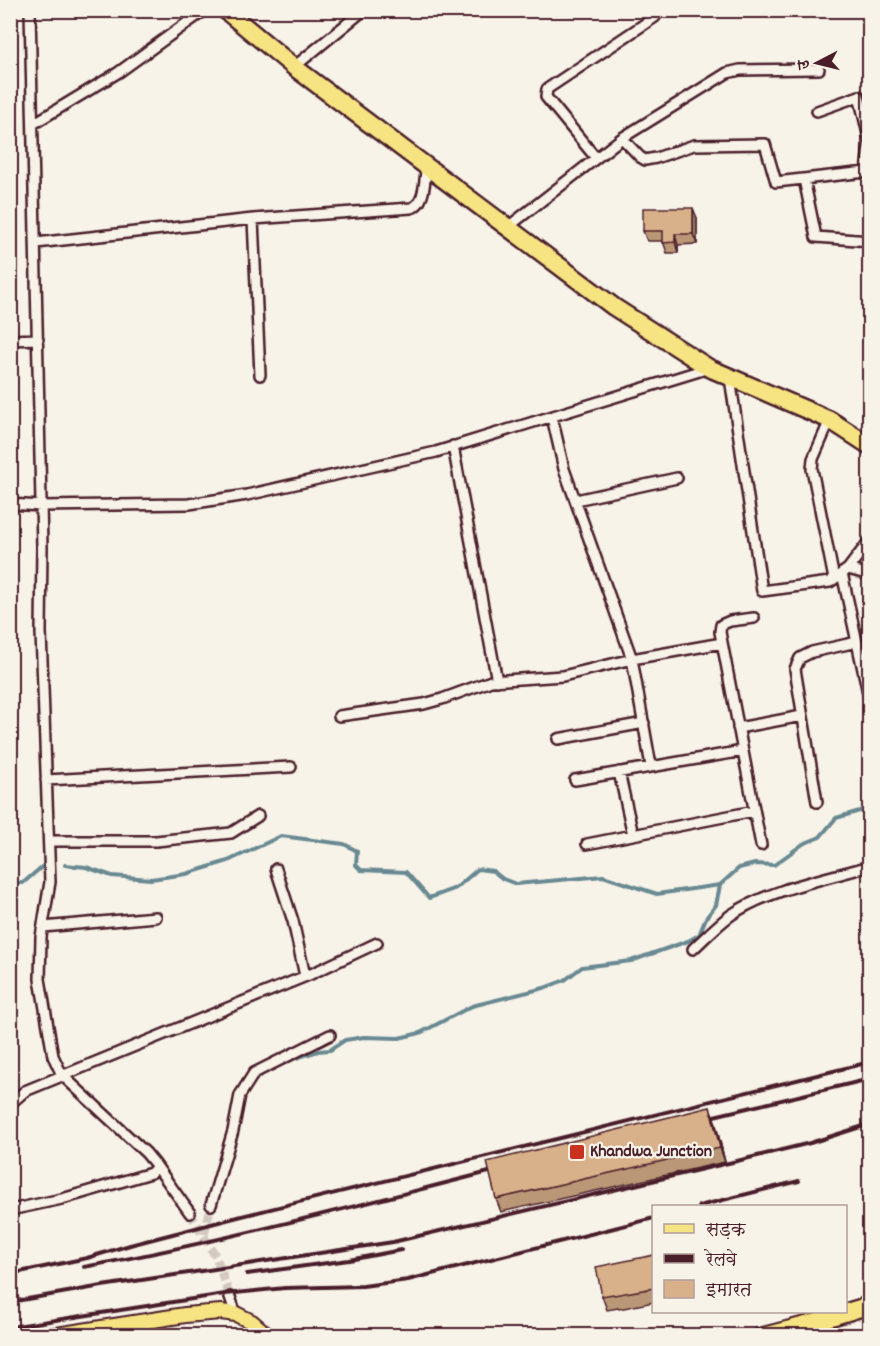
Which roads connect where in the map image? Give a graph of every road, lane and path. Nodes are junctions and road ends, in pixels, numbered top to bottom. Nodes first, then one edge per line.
1 (30, 10) edge
2 (205, 10) edge
3 (225, 10) edge
4 (364, 10) edge
5 (655, 17) dead end
6 (294, 67) junction
7 (819, 69) dead end
8 (817, 111) dead end
9 (33, 124) junction
10 (622, 138) junction
11 (869, 138) edge
12 (596, 158) junction
13 (427, 165) junction
14 (804, 179) junction
15 (253, 219) junction
16 (508, 227) junction
17 (870, 241) edge
18 (36, 243) junction
19 (38, 339) junction
20 (10, 340) edge
21 (709, 368) junction
22 (260, 375) dead end
23 (730, 378) junction
24 (552, 417) junction
25 (830, 420) junction
26 (870, 446) edge
27 (453, 447) junction
28 (677, 478) dead end
29 (576, 500) junction
30 (10, 504) edge
31 (41, 506) junction
32 (870, 540) edge
33 (841, 574) junction
34 (870, 575) edge
35 (754, 618) dead end
36 (857, 642) junction
37 (722, 643) junction
38 (632, 659) junction
39 (497, 681) junction
40 (868, 688) edge
41 (870, 702) edge
42 (339, 716) dead end
43 (802, 716) junction
44 (644, 723) junction
45 (738, 728) junction
46 (558, 739) dead end
47 (742, 751) junction
48 (651, 766) junction
49 (291, 767) dead end
50 (619, 772) junction
51 (46, 780) junction
52 (575, 780) dead end
53 (817, 802) dead end
54 (754, 811) junction
55 (258, 816) dead end
56 (633, 835) junction
57 (49, 842) junction
58 (587, 844) dead end
59 (761, 845) dead end
60 (870, 866) edge
61 (276, 869) dead end
62 (156, 917) dead end
63 (43, 927) junction
64 (377, 943) dead end
65 (693, 949) dead end
66 (305, 976) junction
67 (330, 1035) dead end
68 (62, 1075) junction
69 (10, 1104) edge
70 (155, 1164) junction
71 (211, 1205) tunnel mouth
72 (10, 1210) edge
73 (190, 1213) tunnel mouth
74 (230, 1297) tunnel mouth
75 (870, 1305) edge
76 (237, 1314) junction
77 (822, 1328) edge
78 (50, 1335) edge
79 (268, 1335) edge
80 (759, 1335) edge

1 - 9 street
2 - 9 street
3 - 6 highway
4 - 6 street
5 - 12 street
6 - 13 highway
7 - 10 street
8 - 11 street
9 - 18 street
10 - 12 street
10 - 14 street
11 - 14 street
12 - 16 street
13 - 15 street
13 - 16 highway
14 - 17 street
15 - 18 street
15 - 22 street
16 - 21 highway
18 - 19 street
19 - 20 street
19 - 31 street
21 - 23 highway
21 - 24 street
23 - 25 highway
23 - 33 street
24 - 27 street
24 - 29 street
25 - 26 highway
25 - 33 street
27 - 31 street
27 - 39 street
28 - 29 street
29 - 38 street
30 - 31 street
31 - 51 street
32 - 33 street
33 - 34 street
33 - 36 street
35 - 37 street
36 - 40 street
36 - 43 street
37 - 38 street
37 - 45 street
38 - 39 street
38 - 44 street
39 - 42 street
40 - 41 street
43 - 45 street
43 - 53 street
44 - 46 street
44 - 48 street
45 - 47 street
47 - 48 street
47 - 54 street
48 - 50 street
49 - 51 street
50 - 52 street
50 - 56 street
51 - 57 street
54 - 56 street
54 - 59 street
55 - 57 street
56 - 58 street
57 - 63 street
60 - 65 street
61 - 66 street
62 - 63 street
63 - 68 street
64 - 66 street
66 - 68 street
67 - 71 street
68 - 69 street
68 - 70 street
70 - 72 street
70 - 73 street
74 - 76 street
75 - 77 highway
76 - 78 main road
76 - 79 main road
77 - 80 main road

